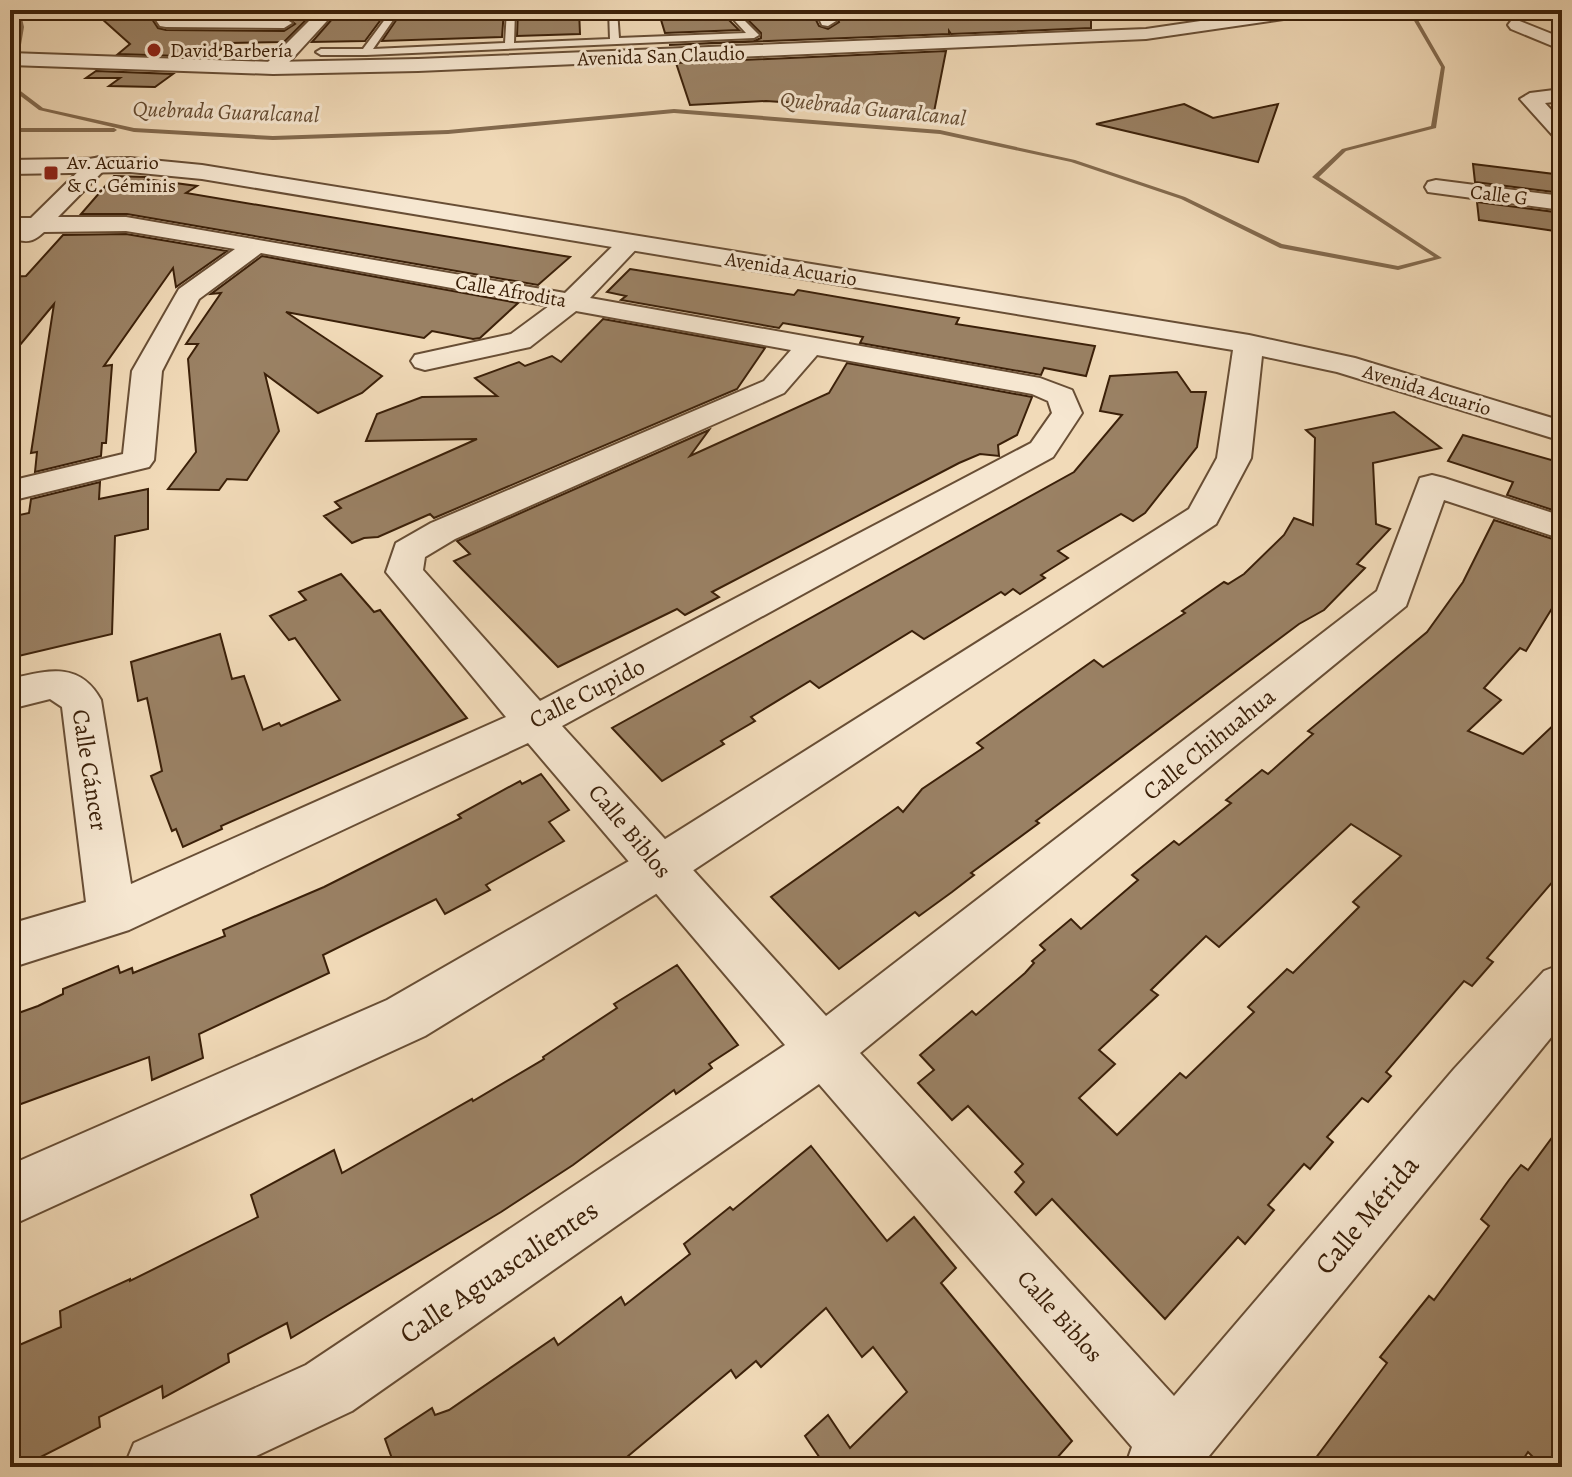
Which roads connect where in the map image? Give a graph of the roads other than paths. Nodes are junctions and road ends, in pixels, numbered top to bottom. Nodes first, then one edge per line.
1 (157, 10) edge
2 (329, 10) edge
3 (396, 10) edge
4 (511, 10) edge
5 (613, 10) edge
6 (729, 10) edge
7 (1311, 10) edge
8 (284, 23) dead end
9 (1517, 25) dead end
10 (615, 41) junction
11 (1562, 45) edge
12 (509, 46) junction
13 (321, 52) dead end
14 (366, 52) junction
15 (559, 52) junction
16 (10, 59) edge
17 (273, 68) junction
18 (1562, 95) edge
19 (1562, 134) edge
20 (99, 164) junction
21 (10, 167) edge
22 (1436, 187) dead end
23 (1562, 203) edge
24 (38, 224) junction
25 (10, 225) edge
26 (631, 242) junction
27 (256, 245) junction
28 (10, 254) edge
29 (571, 302) junction
30 (1249, 344) junction
31 (811, 345) junction
32 (425, 361) dead end
33 (1010, 382) joint
34 (1562, 431) edge
35 (11, 490) edge
36 (1562, 528) edge
37 (10, 694) edge
38 (536, 721) junction
39 (660, 867) junction
40 (112, 915) junction
41 (10, 946) edge
42 (1562, 987) edge
43 (823, 1050) junction
44 (10, 1196) edge
45 (1166, 1456) edge
46 (158, 1467) edge

1 - 8 street
2 - 17 street
3 - 14 lane
4 - 12 lane
5 - 10 lane
6 - 10 lane
7 - 15 street, Avenida San Claudio
9 - 11 street
10 - 15 lane
12 - 14 lane
12 - 15 lane
13 - 14 lane
15 - 17 street, Avenida San Claudio
16 - 17 street, Avenida San Claudio
18 - 19 street
20 - 21 street, Avenida Acuario
20 - 24 street
20 - 26 street, Avenida Acuario
22 - 23 street, Calle G
24 - 25 street, Calle Afrodita
24 - 27 street, Calle Afrodita
24 - 28 street
26 - 29 street
26 - 30 street, Avenida Acuario
27 - 29 street, Calle Afrodita
27 - 35 street
29 - 31 street, Calle Afrodita
29 - 32 street
30 - 34 street, Avenida Acuario
30 - 39 street
31 - 33 street, Calle Afrodita
31 - 38 street, Calle Biblos
33 - 38 street, Calle Cupido
36 - 43 street, Calle Chihuahua
37 - 40 street, Calle Cáncer
38 - 39 street, Calle Biblos
38 - 40 street, Calle Cupido
39 - 43 street, Calle Biblos
39 - 44 street
40 - 41 street, Calle Cupido
42 - 45 street, Calle Mérida
43 - 45 street, Calle Biblos
43 - 46 street, Calle Aguascalientes

